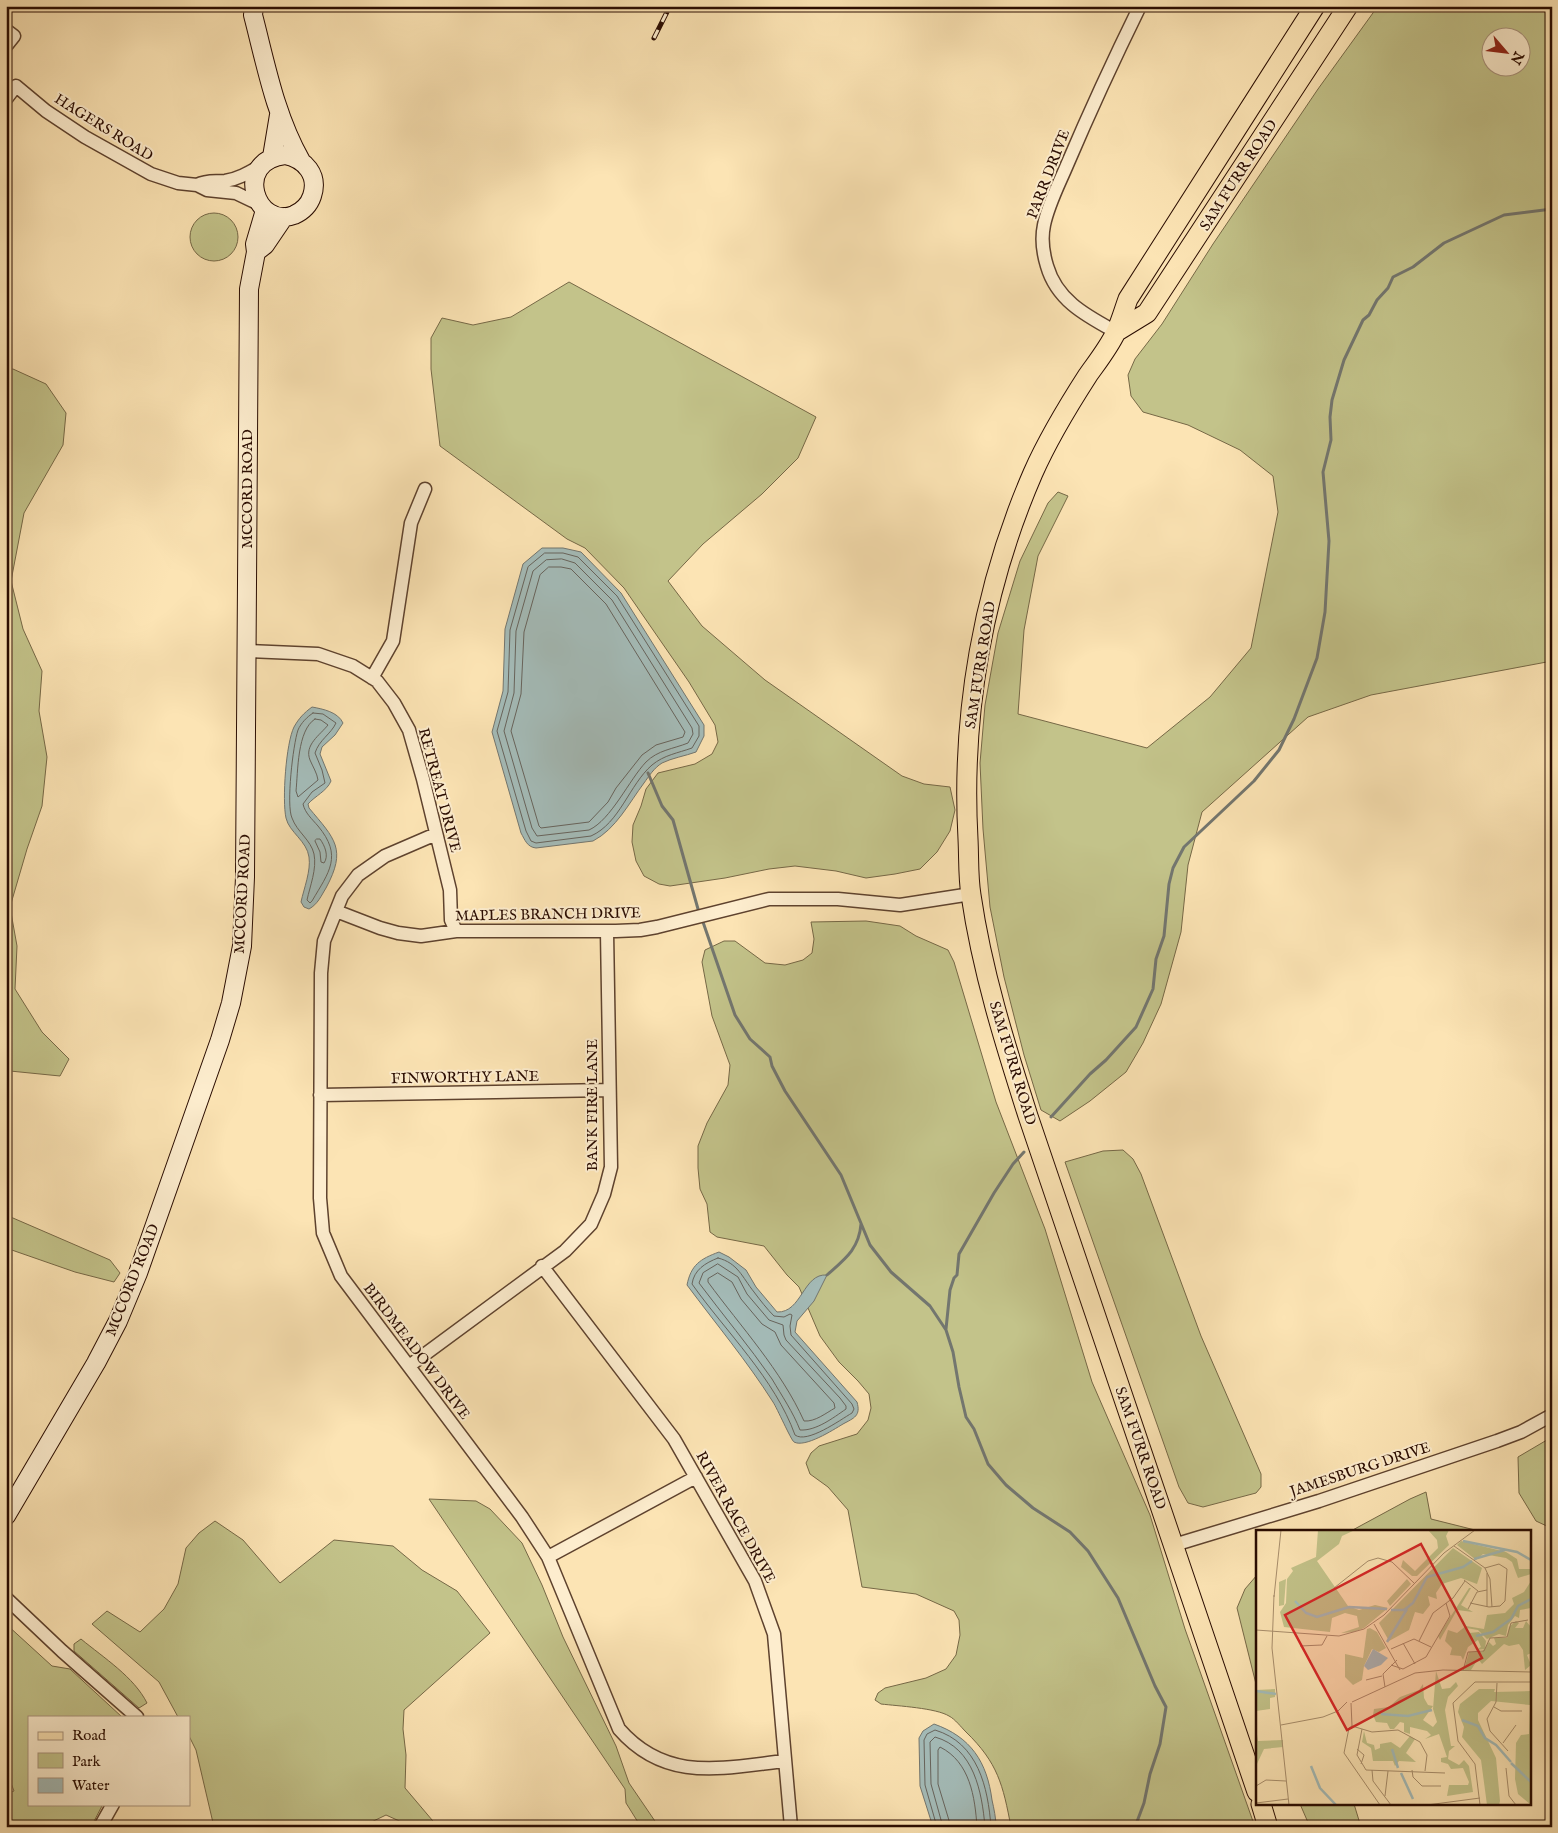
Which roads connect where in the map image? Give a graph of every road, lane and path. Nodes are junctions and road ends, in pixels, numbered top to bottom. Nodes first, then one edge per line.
1 (254, 6) edge
2 (1140, 6) edge
3 (1315, 6) edge
4 (1348, 6) edge
5 (6, 30) edge
6 (6, 46) edge
7 (6, 77) edge
8 (16, 86) junction
9 (6, 99) edge
10 (279, 115) junction
11 (301, 160) junction
12 (267, 161) junction
13 (197, 185) junction
14 (262, 207) junction
15 (284, 217) junction
16 (256, 252) junction
17 (1116, 332) junction
18 (425, 489) dead end
19 (246, 651) junction
20 (372, 678) junction
21 (436, 834) junction
22 (971, 894) junction
23 (336, 911) junction
24 (456, 931) junction
25 (607, 932) junction
26 (609, 1090) junction
27 (320, 1095) junction
28 (542, 1266) junction
29 (409, 1366) junction
30 (1552, 1415) edge
31 (696, 1477) junction
32 (6, 1516) edge
33 (1174, 1545) junction
34 (548, 1557) junction
35 (6, 1598) edge
36 (136, 1716) edge
37 (786, 1761) junction
38 (1256, 1789) edge
39 (113, 1806) edge
40 (1262, 1806) edge
41 (100, 1827) edge
42 (791, 1827) edge
43 (1268, 1827) edge

1 - 10 street, MCCORD ROAD
2 - 17 street, PARR DRIVE
3 - 17 main road, SAM FURR ROAD
4 - 17 main road, SAM FURR ROAD
5 - 6 street
7 - 8 street, HAGERS ROAD
8 - 9 street
8 - 13 street, HAGERS ROAD
10 - 11 street, MCCORD ROAD
10 - 12 street, MCCORD ROAD
11 - 12 street
11 - 15 street, MCCORD ROAD
12 - 13 street, HAGERS ROAD
12 - 14 street, MCCORD ROAD
13 - 14 street, HAGERS ROAD
14 - 15 street
14 - 16 street, MCCORD ROAD
15 - 16 street
16 - 19 street, MCCORD ROAD
17 - 22 main road, SAM FURR ROAD
18 - 20 street
19 - 20 street, RETREAT DRIVE
19 - 32 street, MCCORD ROAD
20 - 21 street, RETREAT DRIVE
21 - 23 street, BIRDMEADOW DRIVE
21 - 24 street, RETREAT DRIVE
22 - 25 street, MAPLES BRANCH DRIVE
22 - 33 main road, SAM FURR ROAD
23 - 24 street, MAPLES BRANCH DRIVE
23 - 27 street, BIRDMEADOW DRIVE
24 - 25 street, MAPLES BRANCH DRIVE
25 - 26 street, BANK FIRE LANE
26 - 27 street, FINWORTHY LANE
26 - 28 street, BANK FIRE LANE
27 - 29 street, BIRDMEADOW DRIVE
28 - 29 street, BANK FIRE LANE
28 - 31 street, RIVER RACE DRIVE
29 - 34 street, BIRDMEADOW DRIVE
30 - 33 street, JAMESBURG DRIVE
31 - 34 street
31 - 37 street, RIVER RACE DRIVE
33 - 38 main road, SAM FURR ROAD
34 - 37 street, BIRDMEADOW DRIVE
35 - 36 street
37 - 42 street, RIVER RACE DRIVE
39 - 41 street
40 - 43 main road

